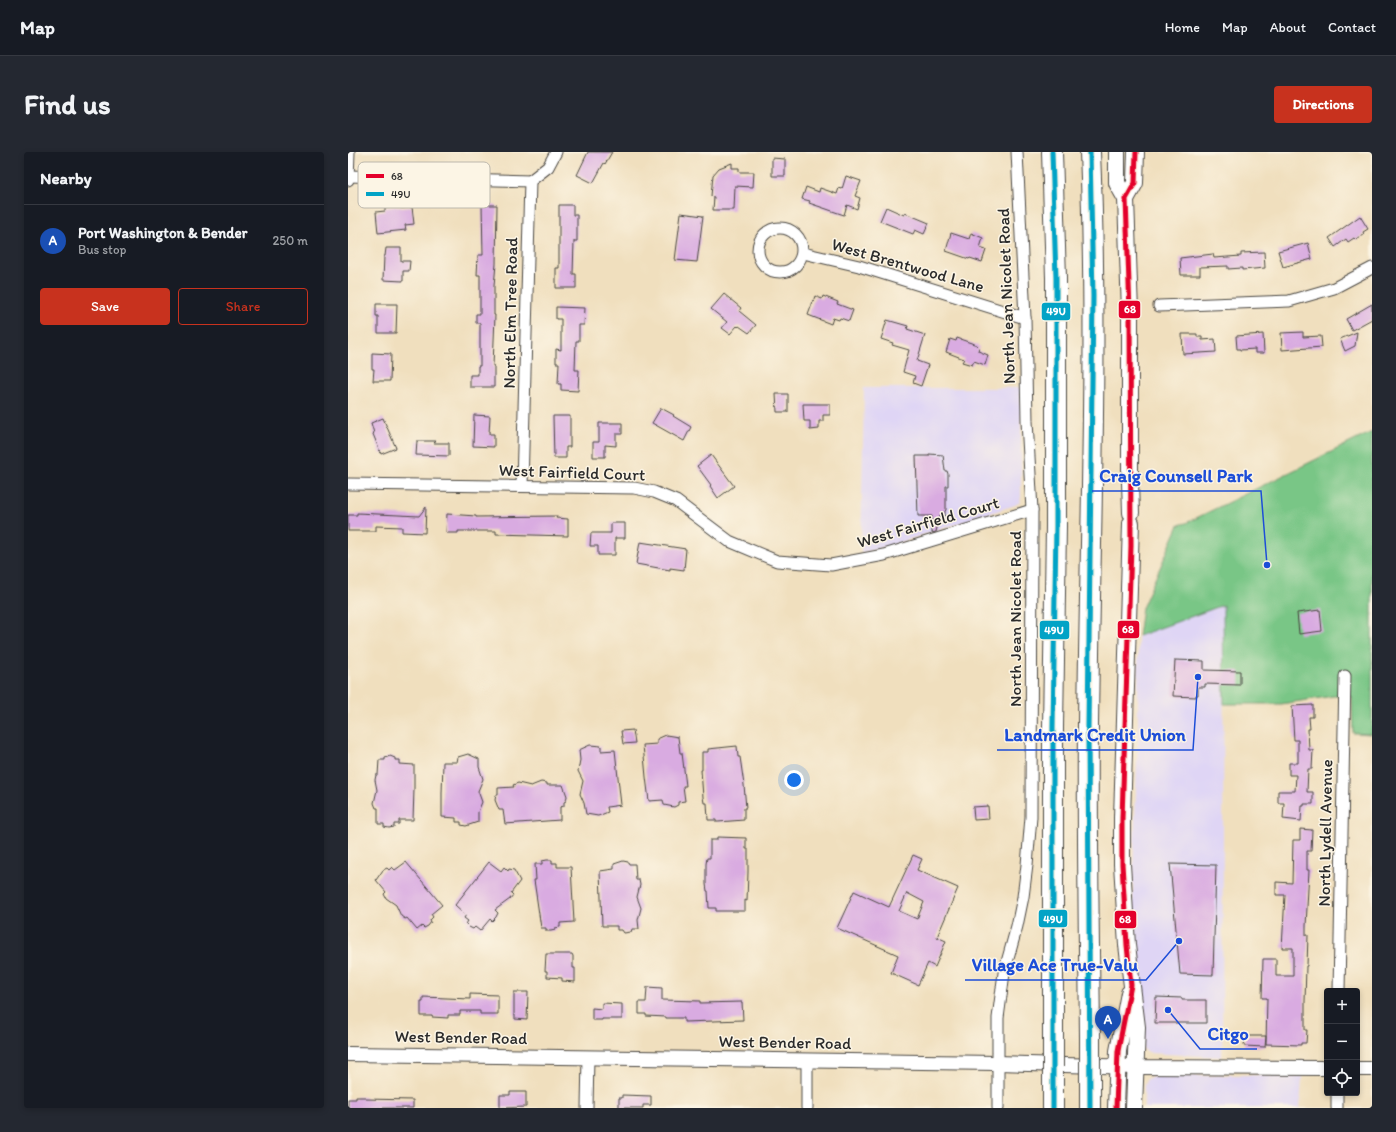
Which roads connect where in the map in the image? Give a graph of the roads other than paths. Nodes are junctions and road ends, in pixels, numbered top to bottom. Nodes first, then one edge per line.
1 (349, 152) edge
2 (556, 152) edge
3 (1017, 152) edge
4 (1052, 152) edge
5 (1090, 152) edge
6 (1117, 152) edge
7 (1136, 152) edge
8 (348, 176) edge
9 (358, 176) edge
10 (348, 180) edge
11 (490, 180) edge
12 (530, 181) junction
13 (1126, 199) junction
14 (803, 253) junction
15 (1372, 268) edge
16 (1158, 306) dead end
17 (1025, 318) junction
18 (348, 484) edge
19 (522, 486) junction
20 (1032, 510) junction
21 (1345, 676) dead end
22 (1131, 985) junction
23 (1339, 988) edge
24 (348, 1054) edge
25 (588, 1057) junction
26 (807, 1061) junction
27 (997, 1063) junction
28 (1118, 1066) junction
29 (1135, 1066) junction
30 (1324, 1068) edge
31 (1360, 1069) edge
32 (1372, 1069) edge
33 (1337, 1096) edge
34 (1053, 1099) edge
35 (1090, 1099) edge
36 (587, 1108) edge
37 (807, 1108) edge
38 (998, 1108) edge
39 (1116, 1108) edge
40 (1134, 1108) edge
41 (1337, 1108) edge

1 - 8 street
2 - 12 street
3 - 17 street, North Jean Nicolet Road
4 - 34 highway, bridge
5 - 35 highway, bridge
6 - 13 main road
7 - 13 main road
8 - 9 street
8 - 10 street
11 - 12 street
12 - 19 street, North Elm Tree Road
13 - 22 main road
14 - 14 street
14 - 17 street, West Brentwood Lane
15 - 16 street
17 - 20 street, North Jean Nicolet Road
18 - 19 street, West Fairfield Court
19 - 20 street, West Fairfield Court
20 - 27 street, North Jean Nicolet Road
21 - 23 street, North Lydell Avenue
22 - 28 main road
22 - 29 main road
24 - 25 street, West Bender Road
25 - 26 street, West Bender Road
25 - 36 street
26 - 27 street, West Bender Road
26 - 37 street
27 - 28 street, West Bender Road
27 - 38 street, North Jean Nicolet Road
28 - 29 street, West Bender Road
28 - 39 main road
29 - 30 street, West Bender Road
29 - 40 main road
31 - 32 street
33 - 41 street

